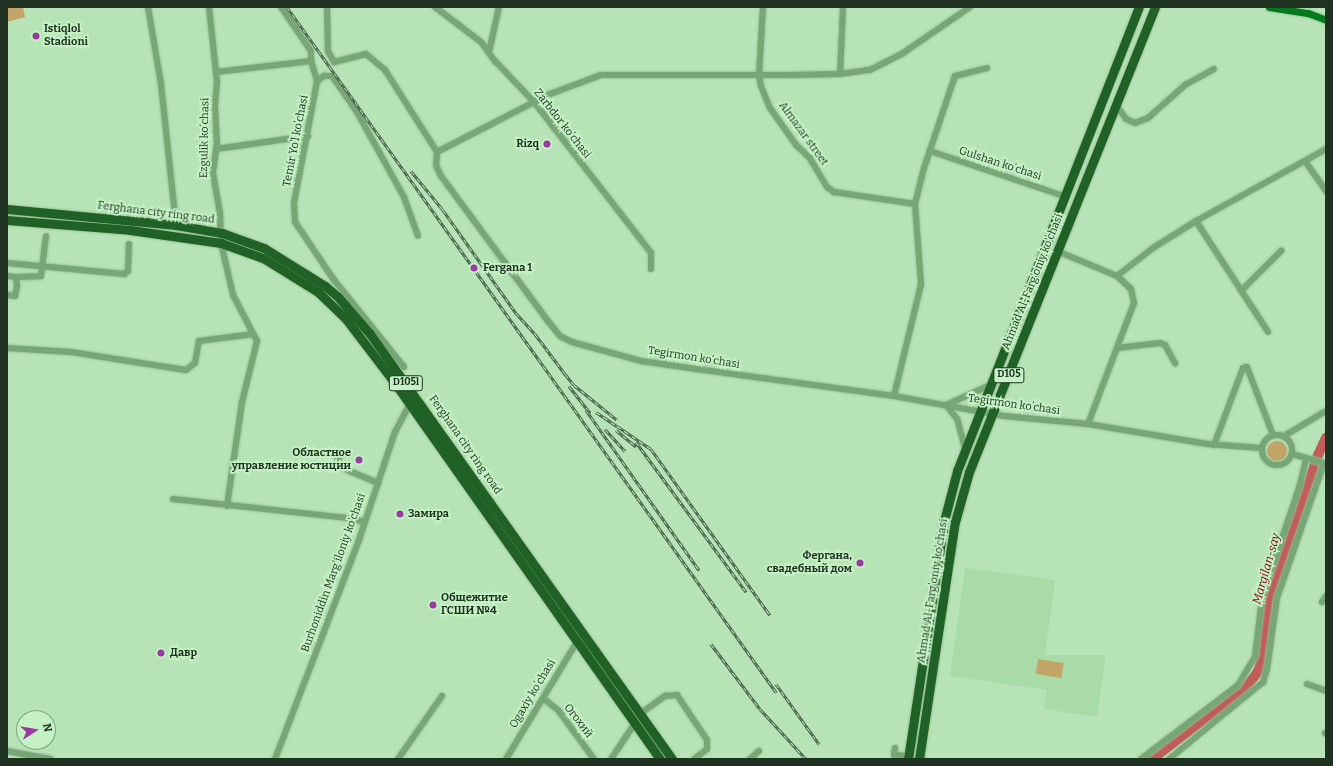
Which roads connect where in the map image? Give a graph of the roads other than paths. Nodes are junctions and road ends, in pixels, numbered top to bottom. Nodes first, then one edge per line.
1 (148, 7) edge
2 (209, 7) edge
3 (281, 7) edge
4 (327, 7) edge
5 (435, 7) edge
6 (499, 7) edge
7 (763, 7) edge
8 (843, 7) edge
9 (970, 7) edge
10 (1139, 7) edge
11 (1155, 7) edge
12 (1269, 7) edge
13 (1308, 10) edge
14 (1326, 20) edge
15 (489, 52) junction
16 (311, 61) junction
17 (987, 68) dead end
18 (1214, 69) dead end
19 (216, 72) junction
20 (840, 74) junction
21 (760, 75) junction
22 (317, 81) junction
23 (534, 102) junction
24 (1116, 105) junction
25 (308, 136) junction
26 (216, 149) junction
27 (1326, 149) edge
28 (930, 151) junction
29 (437, 152) junction
30 (1305, 161) junction
31 (1326, 191) edge
32 (1064, 196) junction
33 (915, 204) junction
34 (7, 209) edge
35 (7, 220) edge
36 (1196, 221) junction
37 (95, 223) junction
38 (176, 225) junction
39 (222, 233) junction
40 (46, 236) dead end
41 (418, 236) dead end
42 (220, 243) junction
43 (130, 244) dead end
44 (1057, 251) junction
45 (1281, 251) dead end
46 (7, 263) edge
47 (42, 267) junction
48 (650, 269) dead end
49 (7, 276) edge
50 (1118, 276) junction
51 (16, 277) junction
52 (1241, 291) junction
53 (7, 295) edge
54 (1268, 332) dead end
55 (254, 334) junction
56 (7, 348) edge
57 (1117, 348) junction
58 (1175, 363) dead end
59 (404, 367) dead end
60 (990, 385) junction
61 (894, 396) junction
62 (413, 400) junction
63 (946, 406) junction
64 (979, 411) junction
65 (1326, 411) edge
66 (994, 413) junction
67 (1088, 424) junction
68 (1272, 435) junction
69 (1284, 436) junction
70 (1214, 445) junction
71 (965, 448) junction
72 (1262, 448) junction
73 (1292, 454) junction
74 (340, 456) dead end
75 (1306, 459) junction
76 (1325, 463) edge
77 (378, 483) junction
78 (173, 499) dead end
79 (227, 506) junction
80 (365, 522) junction
81 (1326, 596) edge
82 (1322, 602) dead end
83 (578, 640) junction
84 (1307, 684) dead end
85 (1326, 691) edge
86 (442, 696) dead end
87 (543, 698) junction
88 (640, 714) junction
89 (635, 723) junction
90 (895, 748) dead end
91 (7, 751) edge
92 (759, 752) dead end
93 (894, 757) edge
94 (908, 758) edge
95 (50, 759) edge
96 (275, 759) edge
97 (398, 759) edge
98 (506, 759) edge
99 (594, 759) edge
100 (611, 759) edge
101 (660, 759) edge
102 (672, 759) edge
103 (694, 759) edge
104 (750, 759) edge
105 (919, 759) edge
106 (1141, 759) edge
107 (1169, 759) edge

1 - 38 street
2 - 19 street, Ezgulik koʻchasi
3 - 16 street
4 - 29 street, Tegirmon koʻchasi
5 - 15 street, Zarbdor koʻchasi
6 - 15 street
7 - 21 street, Almazar street
8 - 20 street
9 - 20 street
10 - 32 highway, Ahmad Al-Farg'oniy ko'chasi / D105
11 - 24 highway, Ahmad Al-Farg'oniy ko'chasi / D105
12 - 13 main road
13 - 14 main road
15 - 23 street, Zarbdor koʻchasi
16 - 19 street
16 - 22 street
17 - 28 street
18 - 24 street
19 - 26 street, Ezgulik koʻchasi
20 - 21 street
21 - 23 street
21 - 33 street, Almazar street
22 - 25 street, Temir Yoʻl koʻchasi
22 - 41 street
23 - 29 street
23 - 48 street, Zarbdor koʻchasi
24 - 44 highway, Ahmad Al-Farg'oniy ko'chasi / D105
25 - 26 street
25 - 59 street, Temir Yoʻl koʻchasi
26 - 39 street, Ezgulik koʻchasi
27 - 30 street
28 - 32 street, Gulshan koʻchasi
28 - 33 street
29 - 61 street, Tegirmon koʻchasi
30 - 31 street
30 - 36 street
32 - 60 highway, Ahmad Al-Farg'oniy ko'chasi / D105
33 - 61 street
34 - 37 highway, Ferghana city ring road / D105l
35 - 37 highway, Ferghana city ring road / D105l
36 - 50 street
36 - 52 street
37 - 38 highway, Ferghana city ring road / D105l
37 - 42 highway, Ferghana city ring road / D105l
38 - 39 highway, Ferghana city ring road / D105l
39 - 42 street, Ezgulik koʻchasi
39 - 62 highway, Ferghana city ring road / D105l
40 - 47 street
42 - 55 street, Ezgulik koʻchasi
42 - 62 highway, Ferghana city ring road / D105l
43 - 47 street
44 - 50 street
44 - 66 highway, Ahmad Al-Farg'oniy ko'chasi / D105
45 - 52 street
46 - 47 street
47 - 51 street
49 - 51 street
50 - 57 street
51 - 53 street
52 - 54 street
55 - 56 street
55 - 79 street, Ezgulik koʻchasi
57 - 58 street
57 - 67 street
60 - 63 street
60 - 64 highway, Ahmad Al-Farg'oniy ko'chasi / D105
61 - 63 street, Tegirmon koʻchasi
62 - 77 street, Burhoniddin Marg'iloniy ko'chasi
62 - 83 highway, Ferghana city ring road / D105l
62 - 88 highway, Ferghana city ring road / D105l
63 - 64 street, Tegirmon koʻchasi
63 - 71 street
64 - 66 street, Tegirmon koʻchasi
64 - 71 highway, Ahmad Al-Farg'oniy ko'chasi / D105
65 - 69 street
66 - 67 street, Tegirmon koʻchasi
66 - 105 highway, Ahmad Al-Farg'oniy ko'chasi / D105
67 - 70 street, Tegirmon koʻchasi
68 - 69 street
68 - 70 street
68 - 72 street
69 - 73 street
70 - 72 street, Tegirmon koʻchasi
71 - 94 highway, Ahmad Al-Farg'oniy ko'chasi / D105
72 - 73 street
73 - 75 street
74 - 77 street
75 - 76 street
75 - 106 street
76 - 107 street
77 - 80 street, Burhoniddin Marg'iloniy ko'chasi
78 - 79 street
79 - 80 street
80 - 96 street, Burhoniddin Marg'iloniy ko'chasi
81 - 82 street
83 - 87 street, Ogaxiy koʻchasi
83 - 89 highway, Ferghana city ring road / D105l
84 - 85 street
86 - 97 street
87 - 98 street, Ogaxiy koʻchasi
87 - 99 street, Огохий
88 - 102 highway, Ferghana city ring road / D105l
88 - 103 street
89 - 100 street
89 - 101 highway, Ferghana city ring road / D105l
90 - 93 street
91 - 95 street
92 - 104 street
93 - 94 street

